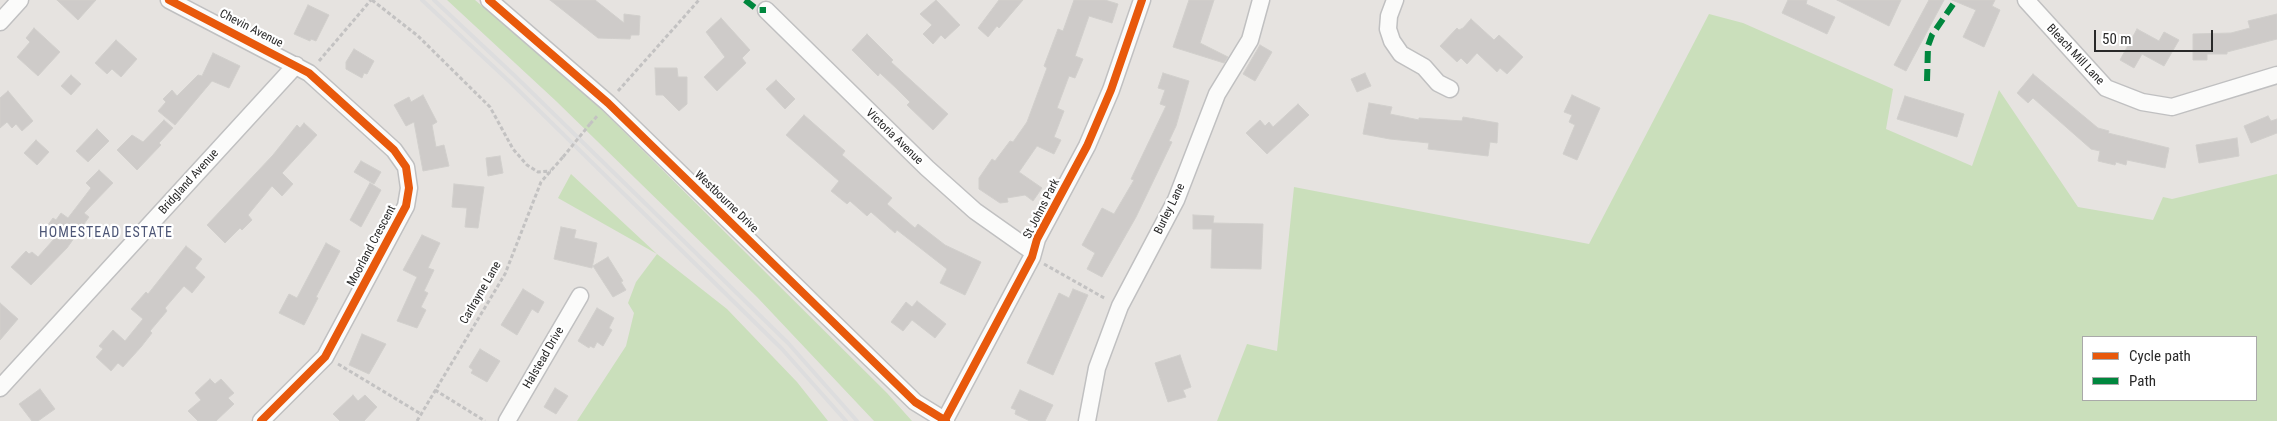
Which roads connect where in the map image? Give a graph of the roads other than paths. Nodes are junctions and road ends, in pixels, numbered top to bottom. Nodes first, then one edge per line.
1 (20, 0) edge
2 (169, 0) edge
3 (489, 0) edge
4 (1142, 0) edge
5 (1261, 0) edge
6 (1395, 0) edge
7 (2026, 0) edge
8 (766, 10) dead end
9 (0, 22) edge
10 (302, 69) junction
11 (2277, 75) edge
12 (1450, 89) dead end
13 (1033, 255) junction
14 (580, 296) dead end
15 (0, 388) edge
16 (261, 421) edge
17 (507, 421) edge
18 (945, 421) edge
19 (1087, 421) edge

1 - 9 street
2 - 10 street, Chevin Avenue
3 - 18 street, Westbourne Drive
4 - 13 street, St Johns Park
5 - 19 street, Burley Lane
6 - 12 street
7 - 11 street, Bleach Mill Lane
8 - 13 street, Victoria Avenue
10 - 15 street, Bridgland Avenue
10 - 16 street, Moorland Crescent
13 - 18 street, St Johns Park
14 - 17 street, Halstead Drive

